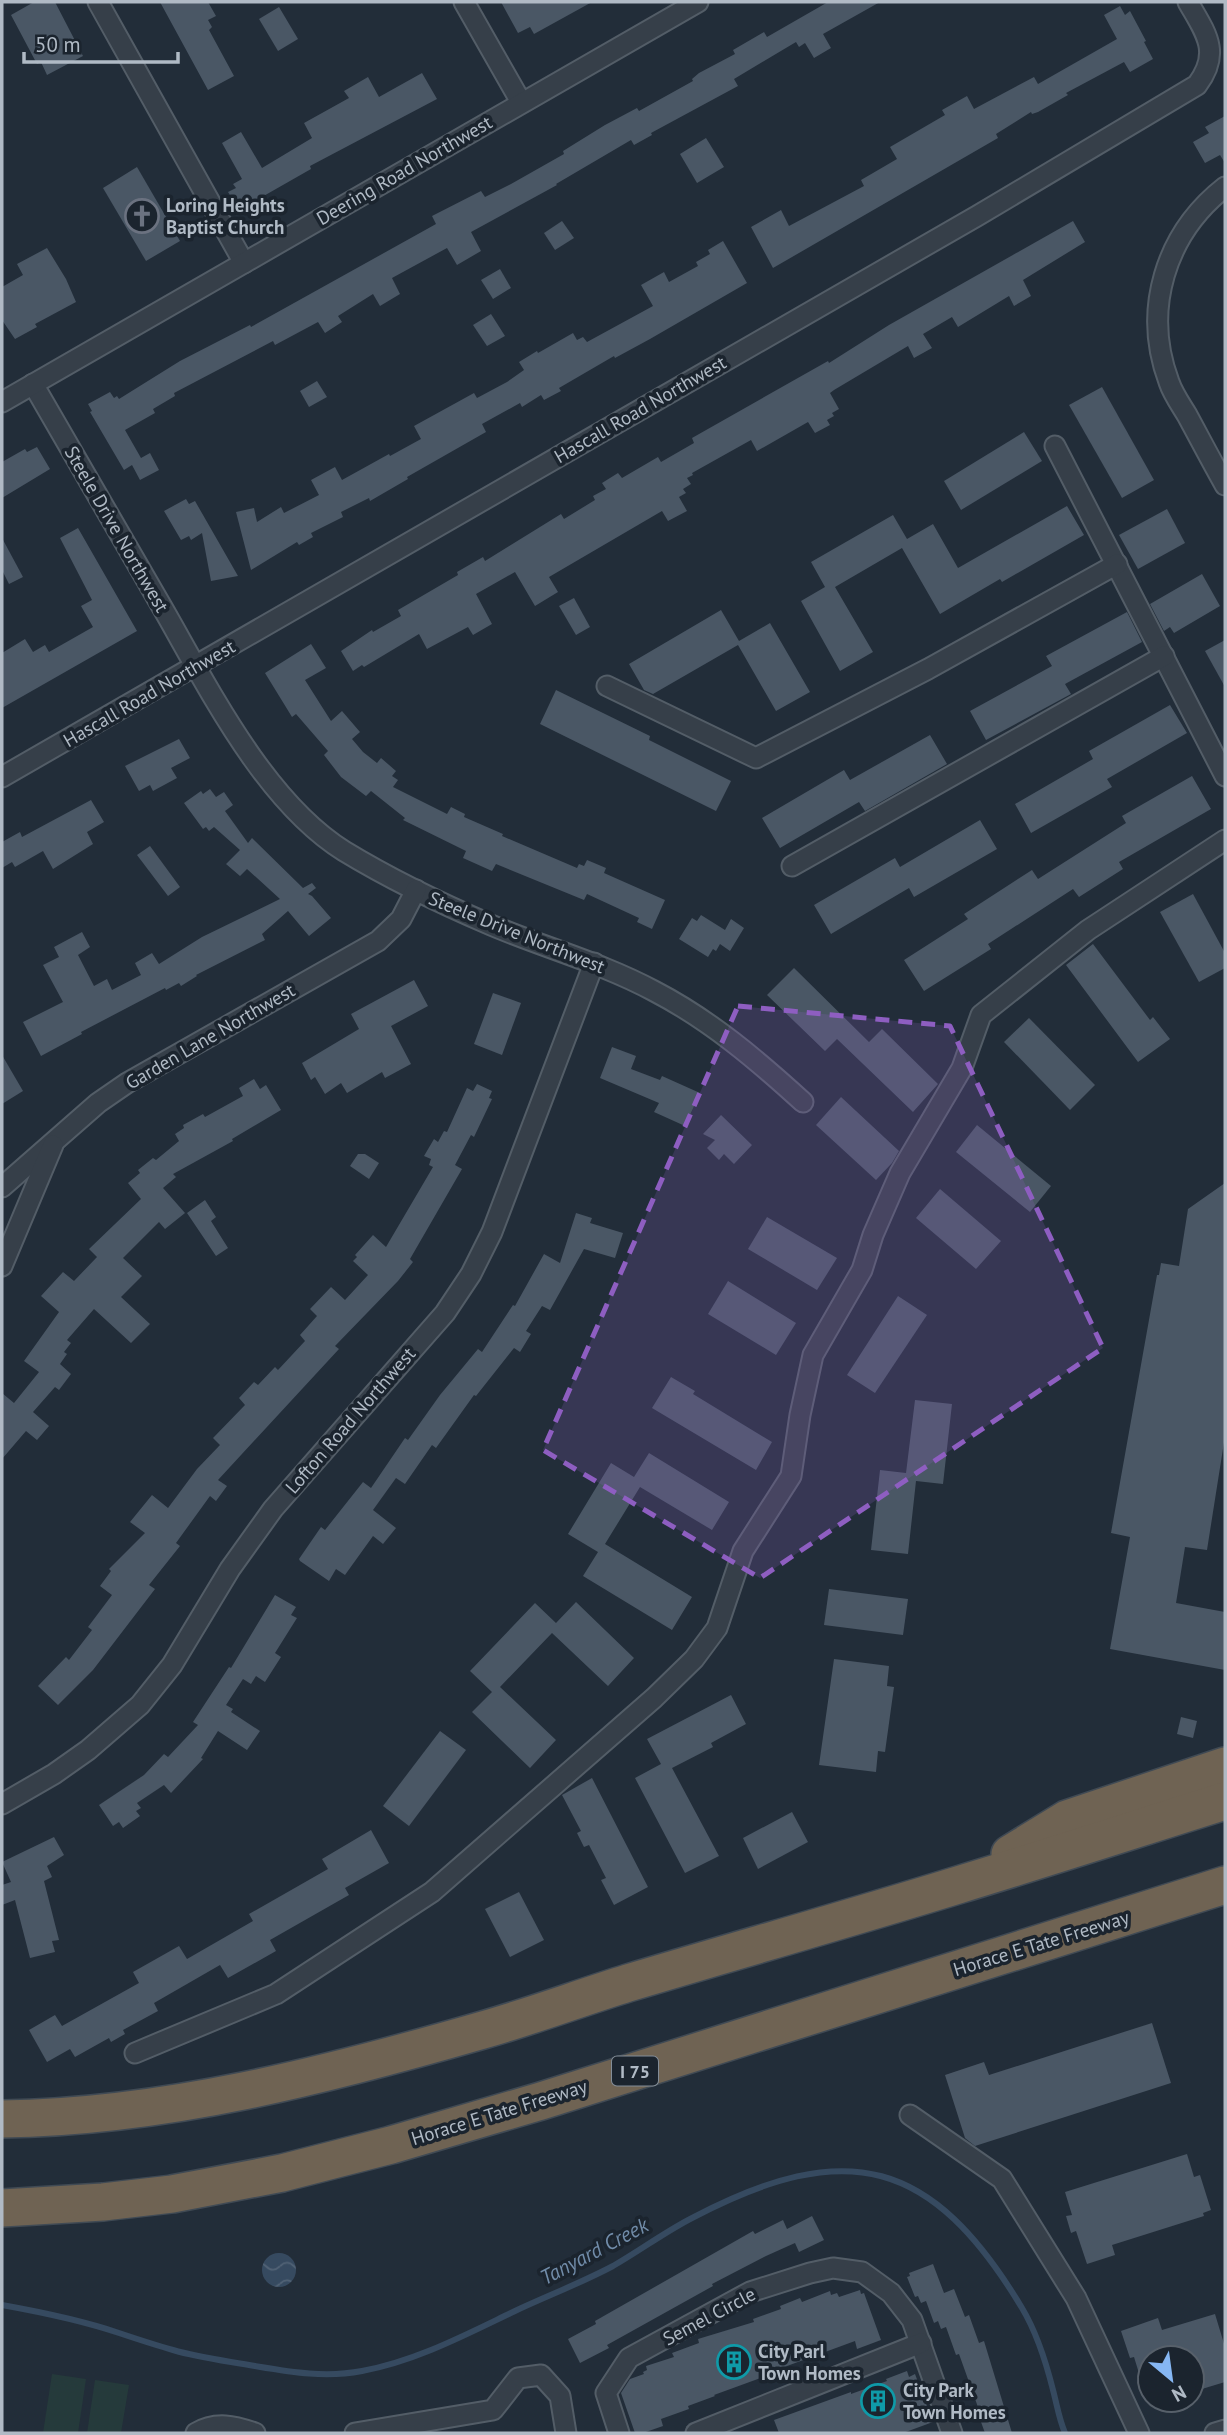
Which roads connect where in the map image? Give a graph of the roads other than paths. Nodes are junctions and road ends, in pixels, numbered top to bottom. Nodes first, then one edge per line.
1 (98, 2) edge
2 (464, 2) edge
3 (698, 2) edge
4 (1188, 2) edge
5 (521, 102) junction
6 (1225, 187) edge
7 (244, 263) junction
8 (33, 384) junction
9 (2, 402) edge
10 (1055, 446) dead end
11 (1225, 485) edge
12 (1117, 564) junction
13 (1164, 656) junction
14 (196, 666) junction
15 (607, 686) dead end
16 (1225, 776) edge
17 (2, 777) edge
18 (1225, 840) edge
19 (792, 866) dead end
20 (416, 890) junction
21 (594, 963) junction
22 (803, 1102) dead end
23 (55, 1139) junction
24 (2, 1187) edge
25 (2, 1266) edge
26 (1225, 1766) edge
27 (1225, 1801) edge
28 (2, 1804) edge
29 (959, 1885) junction
30 (1225, 1885) edge
31 (135, 2053) dead end
32 (910, 2115) dead end
33 (2, 2119) edge
34 (2, 2208) edge
35 (921, 2343) junction
36 (1225, 2430) edge
37 (196, 2433) edge
38 (254, 2433) edge
39 (355, 2433) edge
40 (566, 2433) edge
41 (619, 2433) edge
42 (696, 2433) edge
43 (952, 2433) edge
44 (1139, 2433) edge
45 (1215, 2433) edge

1 - 7 street
2 - 5 street
3 - 5 street, Deering Road Northwest
4 - 14 street, Hascall Road Northwest
5 - 7 street, Deering Road Northwest
6 - 11 street
7 - 8 street, Deering Road Northwest
8 - 9 street, Deering Road Northwest
8 - 14 street, Steele Drive Northwest
10 - 12 street
12 - 13 street
12 - 15 street
13 - 16 street
13 - 19 street
14 - 17 street, Hascall Road Northwest
14 - 20 street, Steele Drive Northwest
18 - 31 street
20 - 21 street, Steele Drive Northwest
20 - 23 street, Garden Lane Northwest
21 - 22 street, Steele Drive Northwest
21 - 28 street, Lofton Road Northwest
23 - 24 street, Garden Lane Northwest
23 - 25 street
26 - 29 highway
27 - 29 highway
29 - 33 highway
30 - 34 highway, Horace E Tate Freeway / I 75
32 - 44 street
35 - 41 street, Semel Circle
35 - 42 street
35 - 43 street, Semel Circle
36 - 45 street
37 - 38 street
39 - 40 street

